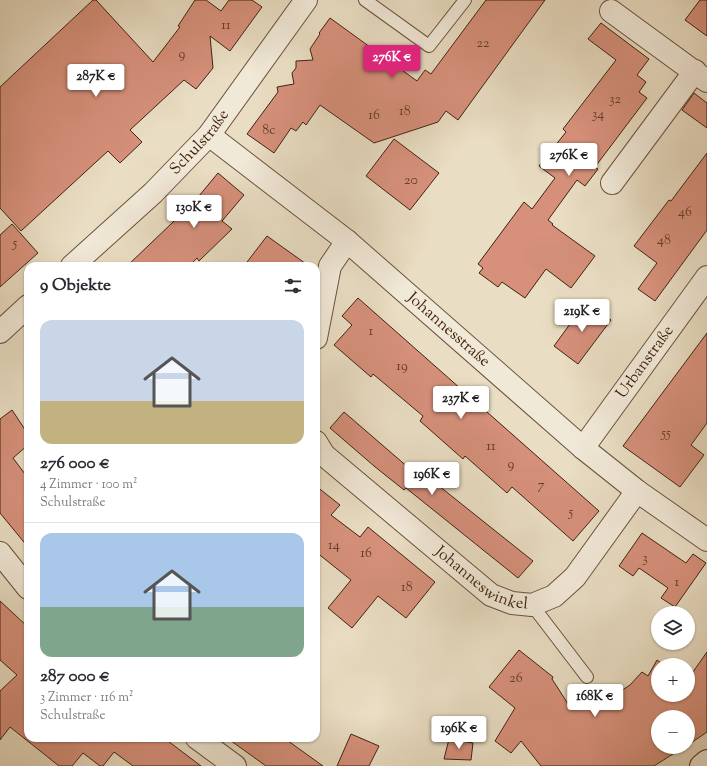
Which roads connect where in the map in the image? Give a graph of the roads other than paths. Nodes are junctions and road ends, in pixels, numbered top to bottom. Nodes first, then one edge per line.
1 (306, 0) edge
2 (365, 0) edge
3 (465, 0) edge
4 (612, 11) dead end
5 (701, 76) edge
6 (209, 135) junction
7 (612, 183) dead end
8 (347, 241) junction
9 (76, 262) edge
10 (707, 277) edge
11 (24, 310) edge
12 (320, 317) edge
13 (0, 332) edge
14 (320, 448) edge
15 (583, 448) junction
16 (637, 491) junction
17 (707, 540) edge
18 (0, 553) edge
19 (24, 583) edge
20 (532, 605) junction
21 (587, 677) dead end
22 (202, 742) edge
23 (707, 761) edge
24 (235, 766) edge
25 (701, 766) edge

1 - 6 street, Schulstraße
2 - 3 lane
4 - 5 street
5 - 7 street
6 - 8 street, Johannesstraße
6 - 9 street, Schulstraße
8 - 12 street
8 - 15 street, Johannesstraße
10 - 15 street, Urbanstraße
11 - 13 street
14 - 20 street, Johanneswinkel
15 - 16 street, Johannesstraße
16 - 17 street, Johannesstraße
16 - 20 street, Johanneswinkel
18 - 19 street
20 - 21 lane
22 - 24 street
23 - 25 street

